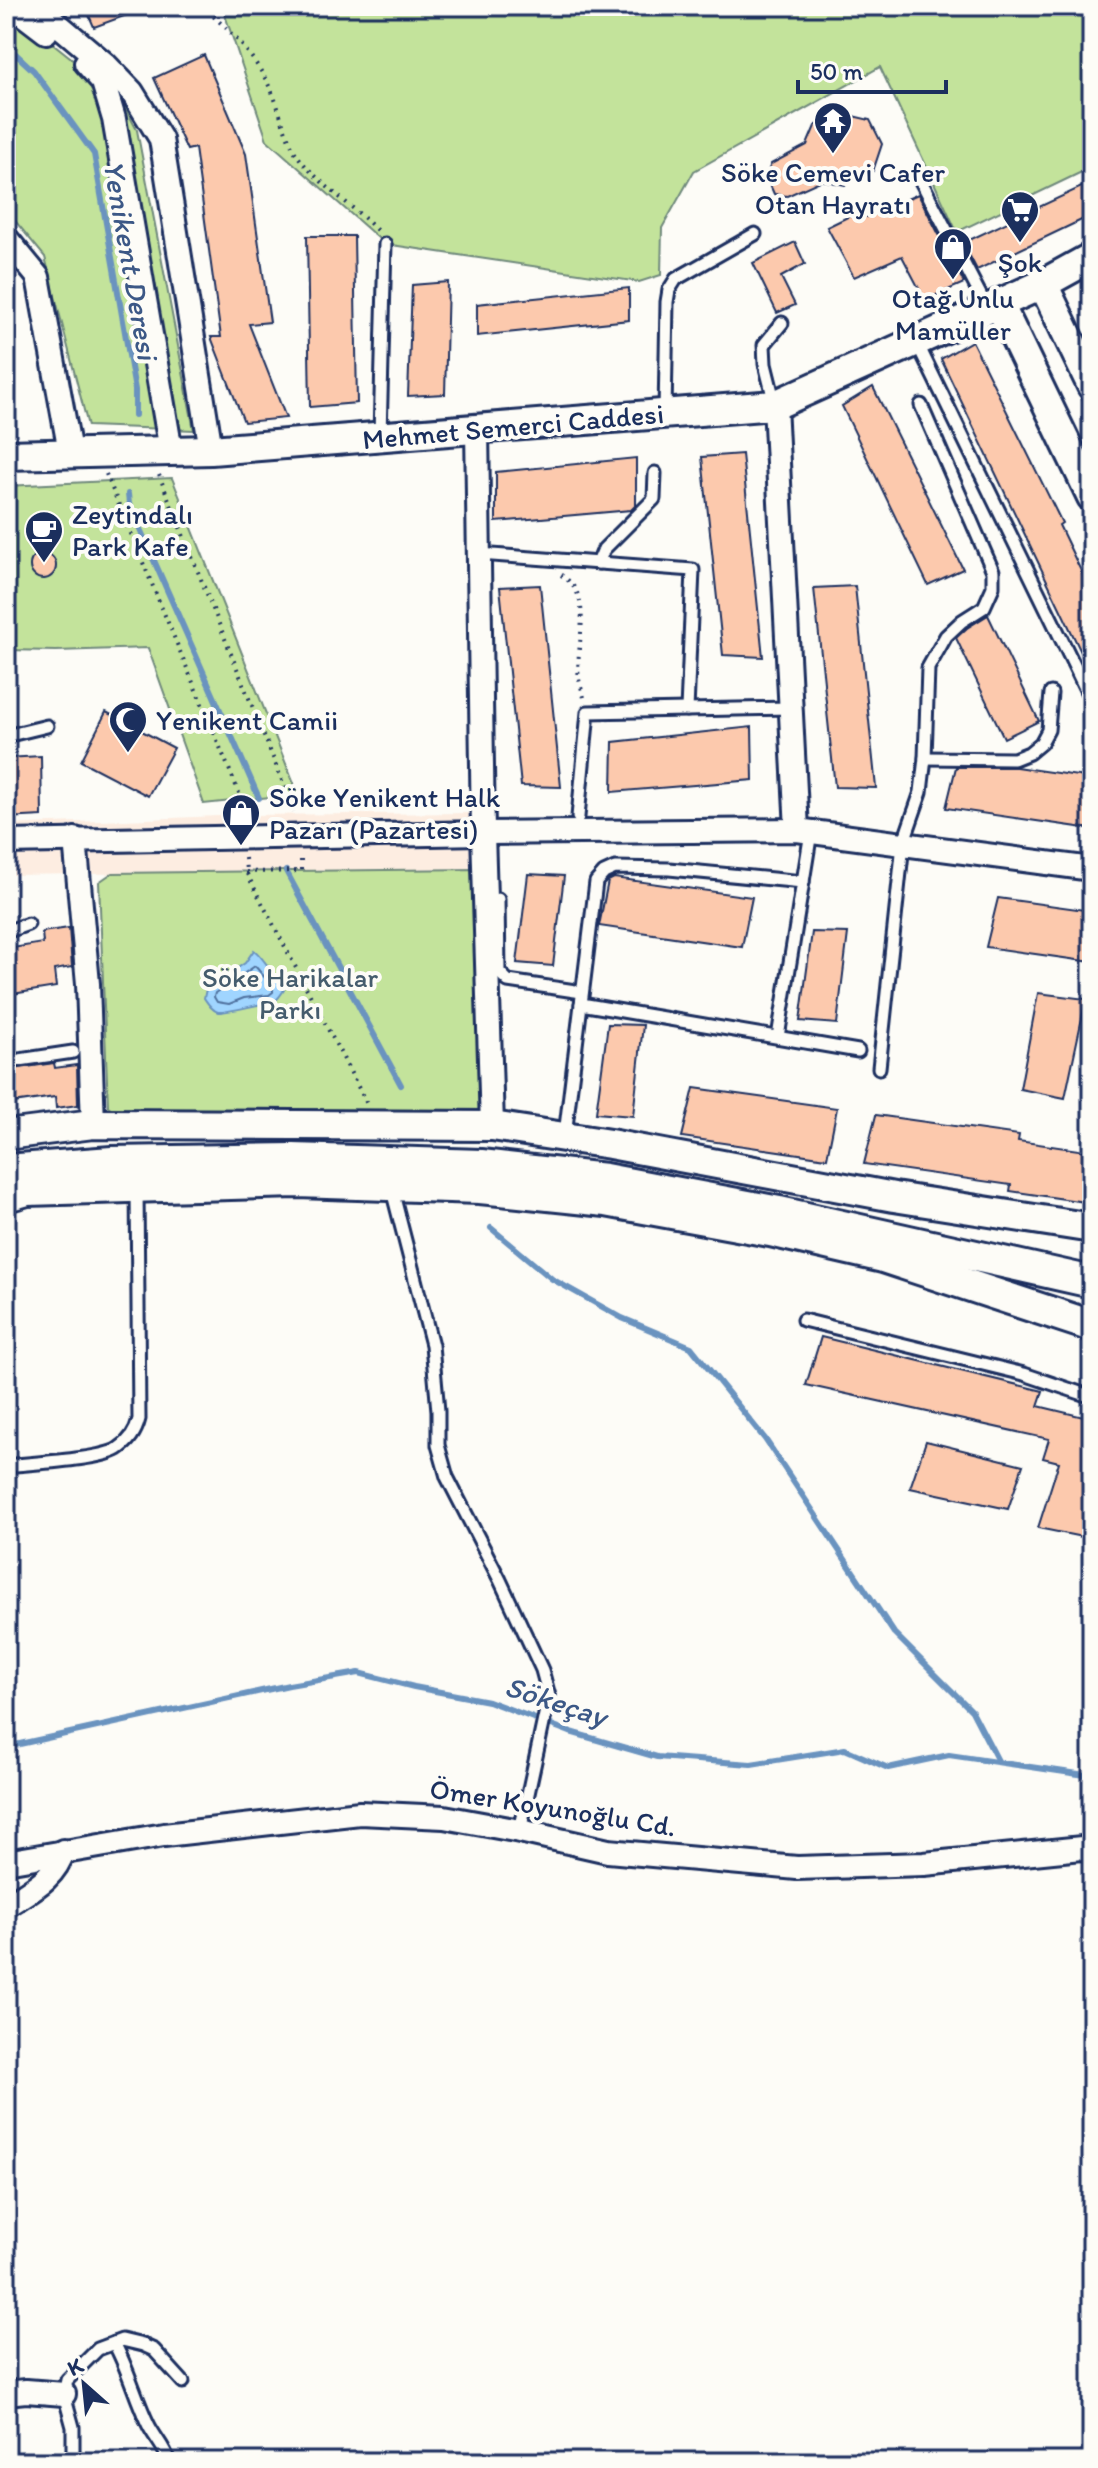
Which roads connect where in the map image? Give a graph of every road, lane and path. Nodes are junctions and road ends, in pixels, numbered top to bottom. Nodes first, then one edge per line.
1 (12, 6) edge
2 (36, 6) edge
3 (201, 6) edge
4 (921, 181) dead end
5 (755, 234) dead end
6 (6, 238) edge
7 (385, 244) joint
8 (1092, 257) edge
9 (14, 262) edge
10 (1043, 284) junction
11 (993, 306) junction
12 (782, 323) dead end
13 (916, 341) junction
14 (1092, 386) edge
15 (775, 405) junction
16 (921, 405) dead end
17 (665, 413) junction
18 (477, 429) junction
19 (380, 436) junction
20 (211, 450) junction
21 (165, 451) junction
22 (84, 452) junction
23 (6, 455) edge
24 (655, 473) dead end
25 (1092, 497) edge
26 (479, 554) junction
27 (598, 563) junction
28 (558, 574) dead end
29 (1051, 693) dead end
30 (1092, 702) edge
31 (790, 708) junction
32 (687, 710) junction
33 (588, 712) junction
34 (47, 726) dead end
35 (6, 736) edge
36 (925, 758) junction
37 (578, 817) dead end
38 (804, 831) junction
39 (483, 833) junction
40 (299, 836) junction
41 (244, 837) junction
42 (75, 839) junction
43 (6, 842) edge
44 (903, 844) junction
45 (1092, 869) edge
46 (246, 872) junction
47 (803, 882) junction
48 (498, 899) dead end
49 (28, 924) dead end
50 (6, 932) edge
51 (582, 998) junction
52 (778, 1037) junction
53 (858, 1051) dead end
54 (73, 1052) dead end
55 (6, 1062) edge
56 (879, 1068) dead end
57 (93, 1124) junction
58 (370, 1126) junction
59 (492, 1126) junction
60 (6, 1135) edge
61 (565, 1137) junction
62 (6, 1170) edge
63 (391, 1185) junction
64 (137, 1187) junction
65 (6, 1196) edge
66 (1092, 1228) edge
67 (1092, 1282) edge
68 (803, 1320) dead end
69 (1092, 1326) edge
70 (1092, 1397) edge
71 (6, 1466) edge
72 (520, 1831) junction
73 (1092, 1847) edge
74 (63, 1851) junction
75 (6, 1862) edge
76 (6, 1906) edge
77 (114, 2343) junction
78 (183, 2382) dead end
79 (6, 2393) edge
80 (64, 2394) junction
81 (73, 2456) dead end
82 (169, 2462) edge

1 - 21 street
2 - 20 street
3 - 7 path
4 - 11 lane
5 - 17 lane
6 - 9 street
7 - 19 lane
8 - 10 street, Mehmet Semerci Caddesi
9 - 22 street
10 - 11 street, Mehmet Semerci Caddesi
10 - 14 street
11 - 13 street, Mehmet Semerci Caddesi
11 - 25 street
12 - 15 lane
13 - 15 street, Mehmet Semerci Caddesi
13 - 30 lane
15 - 17 street, Mehmet Semerci Caddesi
15 - 31 street
16 - 36 lane
17 - 18 street, Mehmet Semerci Caddesi
18 - 19 street, Mehmet Semerci Caddesi
18 - 26 street
19 - 20 street, Mehmet Semerci Caddesi
20 - 21 street, Mehmet Semerci Caddesi
21 - 22 street, Mehmet Semerci Caddesi
21 - 40 path
22 - 23 street, Mehmet Semerci Caddesi
22 - 41 path
24 - 27 lane
26 - 27 lane
26 - 39 street
27 - 32 lane
28 - 33 path
29 - 36 lane
31 - 32 lane
31 - 38 street
32 - 33 lane
33 - 37 lane
34 - 35 lane
36 - 44 lane
38 - 39 street
38 - 44 street
38 - 47 lane
39 - 40 street
39 - 59 street
40 - 41 street
40 - 46 path
41 - 42 street
41 - 46 path
42 - 43 street
42 - 57 street
44 - 45 street
44 - 56 lane
46 - 58 path
47 - 51 lane
47 - 52 lane
48 - 51 lane
49 - 50 lane
51 - 52 lane
51 - 61 lane
52 - 53 lane
54 - 55 lane
57 - 58 street
57 - 60 street
58 - 59 street
59 - 61 street
61 - 66 street
62 - 67 main road
63 - 64 main road
63 - 69 main road
63 - 72 lane
64 - 65 main road
64 - 71 lane
68 - 70 lane
72 - 73 street, Ömer Koyunoğlu Cd.
72 - 74 street, Ömer Koyunoğlu Cd.
74 - 75 street, Ömer Koyunoğlu Cd.
74 - 76 street
77 - 78 lane
77 - 80 lane
77 - 82 lane
79 - 80 street
80 - 81 lane

